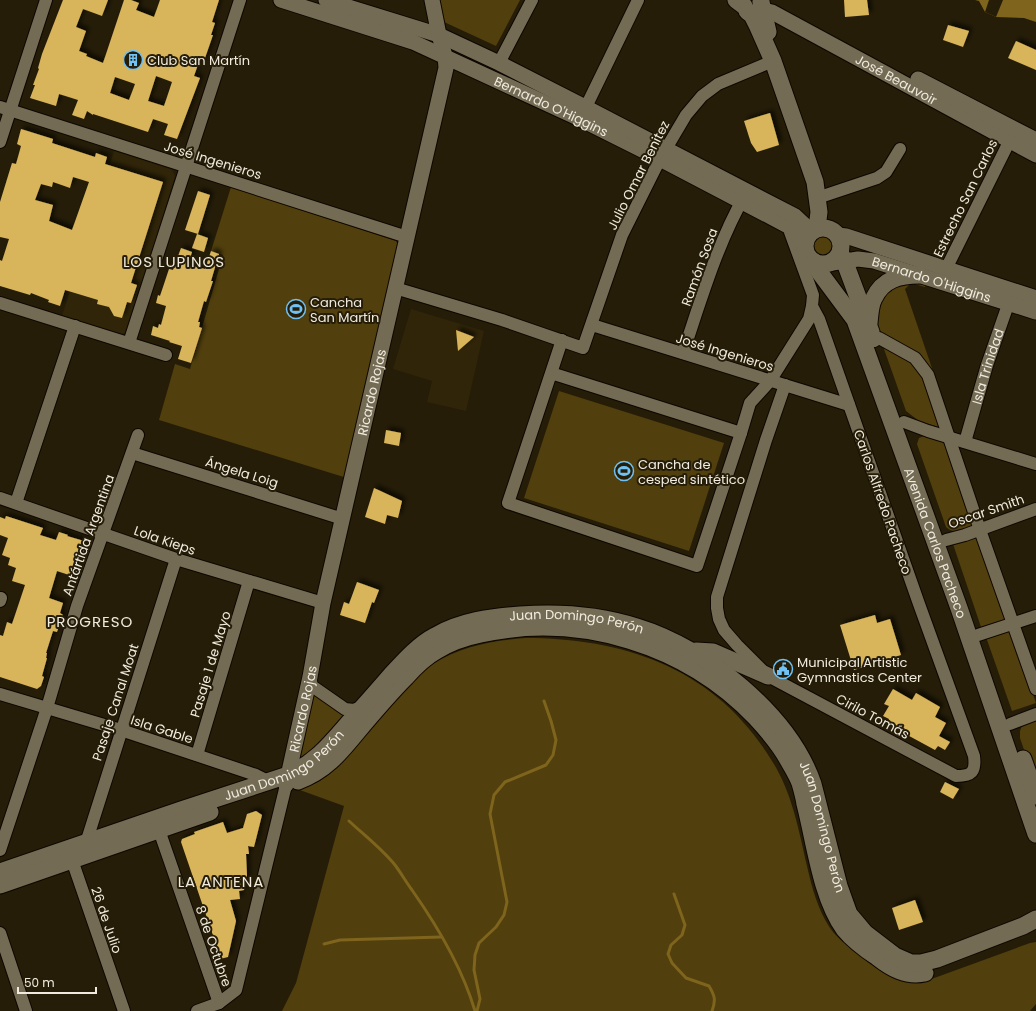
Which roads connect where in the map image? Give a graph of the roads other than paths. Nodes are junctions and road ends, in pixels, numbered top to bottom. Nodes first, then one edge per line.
1 (46, 0) edge
2 (240, 0) edge
3 (281, 0) edge
4 (326, 0) edge
5 (432, 0) edge
6 (532, 0) edge
7 (638, 0) edge
8 (753, 5) edge
9 (439, 35) junction
10 (445, 56) junction
11 (773, 61) junction
12 (499, 63) junction
13 (5, 108) edge
14 (582, 113) junction
15 (1012, 134) junction
16 (1036, 140) edge
17 (0, 142) edge
18 (900, 149) dead end
19 (663, 154) junction
20 (1036, 155) edge
21 (186, 166) junction
22 (819, 189) junction
23 (744, 196) junction
24 (788, 226) junction
25 (814, 229) junction
26 (836, 233) junction
27 (407, 237) junction
28 (842, 257) junction
29 (811, 259) junction
30 (919, 275) junction
31 (943, 275) junction
32 (395, 288) junction
33 (1010, 297) junction
34 (1036, 300) edge
35 (0, 303) edge
36 (812, 306) junction
37 (592, 325) junction
38 (75, 326) junction
39 (872, 333) junction
40 (562, 340) junction
41 (129, 343) junction
42 (683, 353) junction
43 (166, 355) dead end
44 (550, 373) junction
45 (770, 381) junction
46 (785, 385) junction
47 (849, 405) junction
48 (904, 422) junction
49 (741, 433) junction
50 (138, 435) dead end
51 (948, 437) junction
52 (965, 442) junction
53 (132, 453) junction
54 (1036, 464) edge
55 (0, 498) edge
56 (16, 503) junction
57 (1036, 509) edge
58 (343, 518) junction
59 (980, 530) junction
60 (104, 533) junction
61 (946, 540) junction
62 (176, 559) junction
63 (249, 581) junction
64 (323, 603) junction
65 (1036, 616) edge
66 (1013, 623) junction
67 (978, 635) junction
68 (688, 650) junction
69 (310, 676) junction
70 (768, 676) junction
71 (1036, 689) edge
72 (0, 694) edge
73 (364, 705) junction
74 (47, 708) junction
75 (1036, 714) edge
76 (1010, 724) junction
77 (121, 730) junction
78 (197, 755) junction
79 (966, 776) joint
80 (287, 780) junction
81 (268, 781) junction
82 (1036, 796) edge
83 (159, 830) junction
84 (1036, 834) edge
85 (87, 849) junction
86 (0, 850) edge
87 (72, 860) junction
88 (1, 877) edge
89 (1036, 919) edge
90 (0, 933) edge
91 (1036, 933) edge
92 (219, 1003) junction
93 (26, 1011) edge
94 (124, 1011) edge
95 (197, 1011) edge

1 - 13 street
2 - 21 street
3 - 10 street, Bernardo O'Higgins
4 - 9 street, Bernardo O'Higgins
5 - 9 street, Ricardo Rojas
6 - 12 street
7 - 14 street
8 - 11 main road
8 - 15 street, José Beauvoir
9 - 10 street, Ricardo Rojas
9 - 12 street, Bernardo O'Higgins
10 - 14 street, Bernardo O'Higgins
10 - 27 street, Ricardo Rojas
11 - 19 street, Julio Omar Benitez
11 - 22 main road, Avenida Carlos Pacheco
12 - 14 street, Bernardo O'Higgins
13 - 17 street
13 - 21 street, José Ingenieros
14 - 19 street, Bernardo O'Higgins
15 - 16 street, José Beauvoir
15 - 20 street, José Beauvoir
15 - 31 street, Estrecho San Carlos
18 - 22 street
19 - 23 street, Bernardo O'Higgins
19 - 37 street, Julio Omar Benitez
21 - 27 street, José Ingenieros
21 - 41 street
22 - 25 main road, Avenida Carlos Pacheco
22 - 26 main road, Avenida Carlos Pacheco
23 - 24 street, Bernardo O'Higgins
23 - 25 street, Bernardo O'Higgins
23 - 42 street, Ramón Sosa
24 - 29 street, Carlos Alfredo Pacheco
24 - 29 street, Bernardo O'Higgins
25 - 26 main road
25 - 29 main road, Avenida Carlos Pacheco
26 - 28 main road, Avenida Carlos Pacheco
26 - 31 street, Bernardo O'Higgins
27 - 32 street, Ricardo Rojas
28 - 29 main road
28 - 30 street, Bernardo O'Higgins
28 - 39 main road, Avenida Carlos Pacheco
29 - 36 street, Carlos Alfredo Pacheco
29 - 84 main road, Avenida Carlos Pacheco
30 - 31 street, Bernardo O'Higgins
30 - 39 main road
31 - 33 street, Bernardo O'Higgins
32 - 40 street
32 - 58 street, Ricardo Rojas
33 - 34 street, Bernardo O'Higgins
33 - 52 street, Isla Trinidad
35 - 38 street
36 - 45 street
36 - 47 street, Carlos Alfredo Pacheco
37 - 40 street, Julio Omar Benitez
37 - 42 street, José Ingenieros
38 - 41 street
38 - 56 street
39 - 48 main road, Avenida Carlos Pacheco
39 - 51 street
40 - 44 street
41 - 43 street
42 - 45 street, José Ingenieros
44 - 49 street
44 - 49 street
45 - 46 street, José Ingenieros
45 - 49 street
46 - 47 street, José Ingenieros
46 - 70 street
47 - 79 street, Carlos Alfredo Pacheco
48 - 51 street
48 - 61 main road, Avenida Carlos Pacheco
50 - 53 street, Antártida Argentina
51 - 52 street
51 - 59 street
52 - 54 street
53 - 58 street, Ángela Loig
53 - 60 street, Antártida Argentina
55 - 56 street, Lola Kieps
56 - 60 street, Lola Kieps
57 - 59 street, Oscar Smith
58 - 64 street, Ricardo Rojas
59 - 61 street, Oscar Smith
59 - 66 street
60 - 62 street, Lola Kieps
60 - 74 street, Antártida Argentina
61 - 67 main road, Avenida Carlos Pacheco
62 - 63 street, Lola Kieps
62 - 77 street, Pasaje Canal Moat
63 - 64 street, Lola Kieps
63 - 78 street, Pasaje 1 de Mayo
64 - 69 street, Ricardo Rojas
65 - 66 street
66 - 67 street
66 - 71 street
67 - 76 main road, Avenida Carlos Pacheco
68 - 70 main road
68 - 73 main road, Juan Domingo Perón
68 - 89 main road, Juan Domingo Perón
69 - 73 street
69 - 80 street, Ricardo Rojas
70 - 79 street, Cirilo Tomás
72 - 74 street, Isla Gable
73 - 80 main road, Juan Domingo Perón
74 - 77 street, Isla Gable
74 - 86 street, Antártida Argentina
75 - 76 street
76 - 82 main road, Avenida Carlos Pacheco
77 - 78 street, Isla Gable
77 - 85 street, Pasaje Canal Moat
78 - 81 street, Isla Gable
80 - 81 main road, Juan Domingo Perón
80 - 83 main road, Juan Domingo Perón
80 - 91 main road, Juan Domingo Perón
80 - 92 street
81 - 85 main road, Juan Domingo Perón
83 - 85 main road, Juan Domingo Perón
83 - 92 street, 8 de Octubre
85 - 87 main road, Juan Domingo Perón
85 - 88 main road, Juan Domingo Perón
87 - 88 main road, Juan Domingo Perón
87 - 94 street, 26 de Julio
90 - 93 street
92 - 95 street

